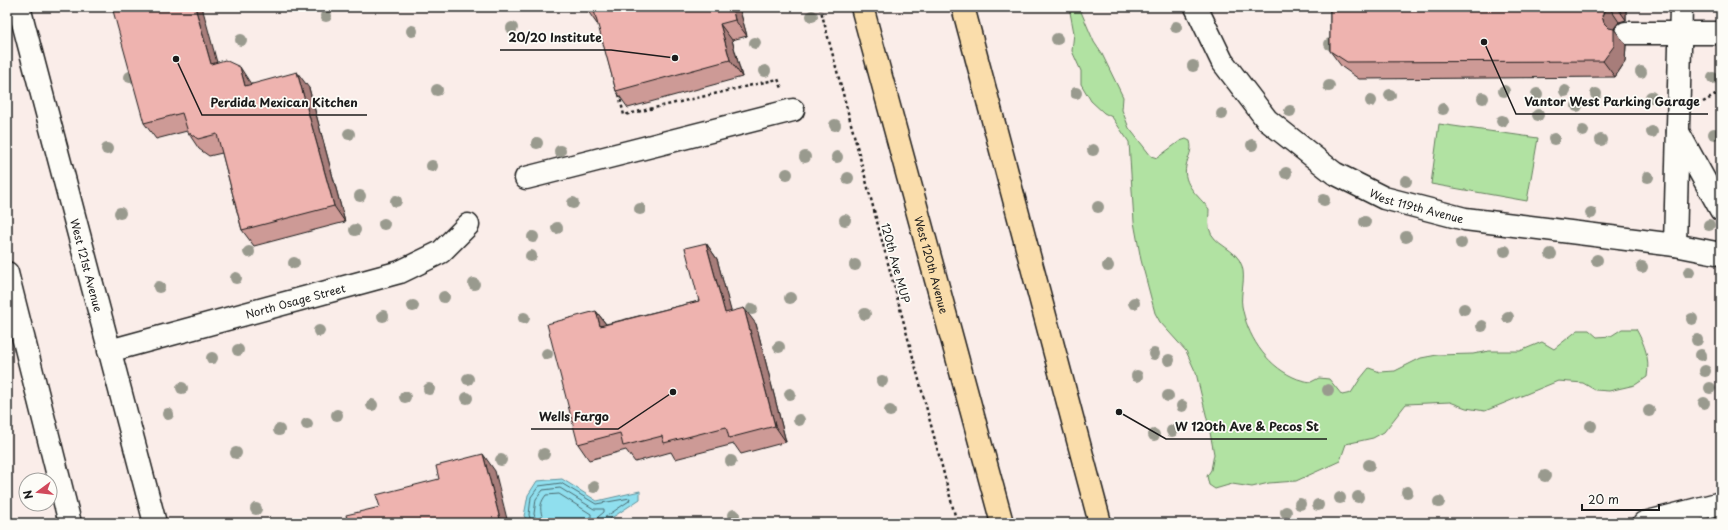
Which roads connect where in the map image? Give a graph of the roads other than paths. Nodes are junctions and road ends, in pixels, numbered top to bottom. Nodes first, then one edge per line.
1 (19, 7) edge
2 (862, 7) edge
3 (963, 7) edge
4 (1196, 7) edge
5 (1681, 7) edge
6 (1626, 33) dead end
7 (1681, 33) junction
8 (1721, 33) edge
9 (792, 110) dead end
10 (1678, 131) junction
11 (526, 178) dead end
12 (1721, 210) edge
13 (468, 225) dead end
14 (1675, 245) junction
15 (1721, 254) edge
16 (7, 273) edge
17 (110, 351) junction
18 (1721, 502) edge
19 (70, 523) edge
20 (155, 523) edge
21 (1002, 523) edge
22 (1100, 523) edge
23 (1644, 523) edge

1 - 17 street, West 121st Avenue
2 - 21 main road, West 120th Avenue
3 - 22 main road
4 - 14 street, West 119th Avenue
5 - 7 street
6 - 7 street
7 - 8 street
7 - 10 street
9 - 11 street
10 - 12 street
10 - 14 street
13 - 17 street, North Osage Street
14 - 15 street, West 119th Avenue
16 - 19 street
17 - 20 street, West 121st Avenue
18 - 23 street

